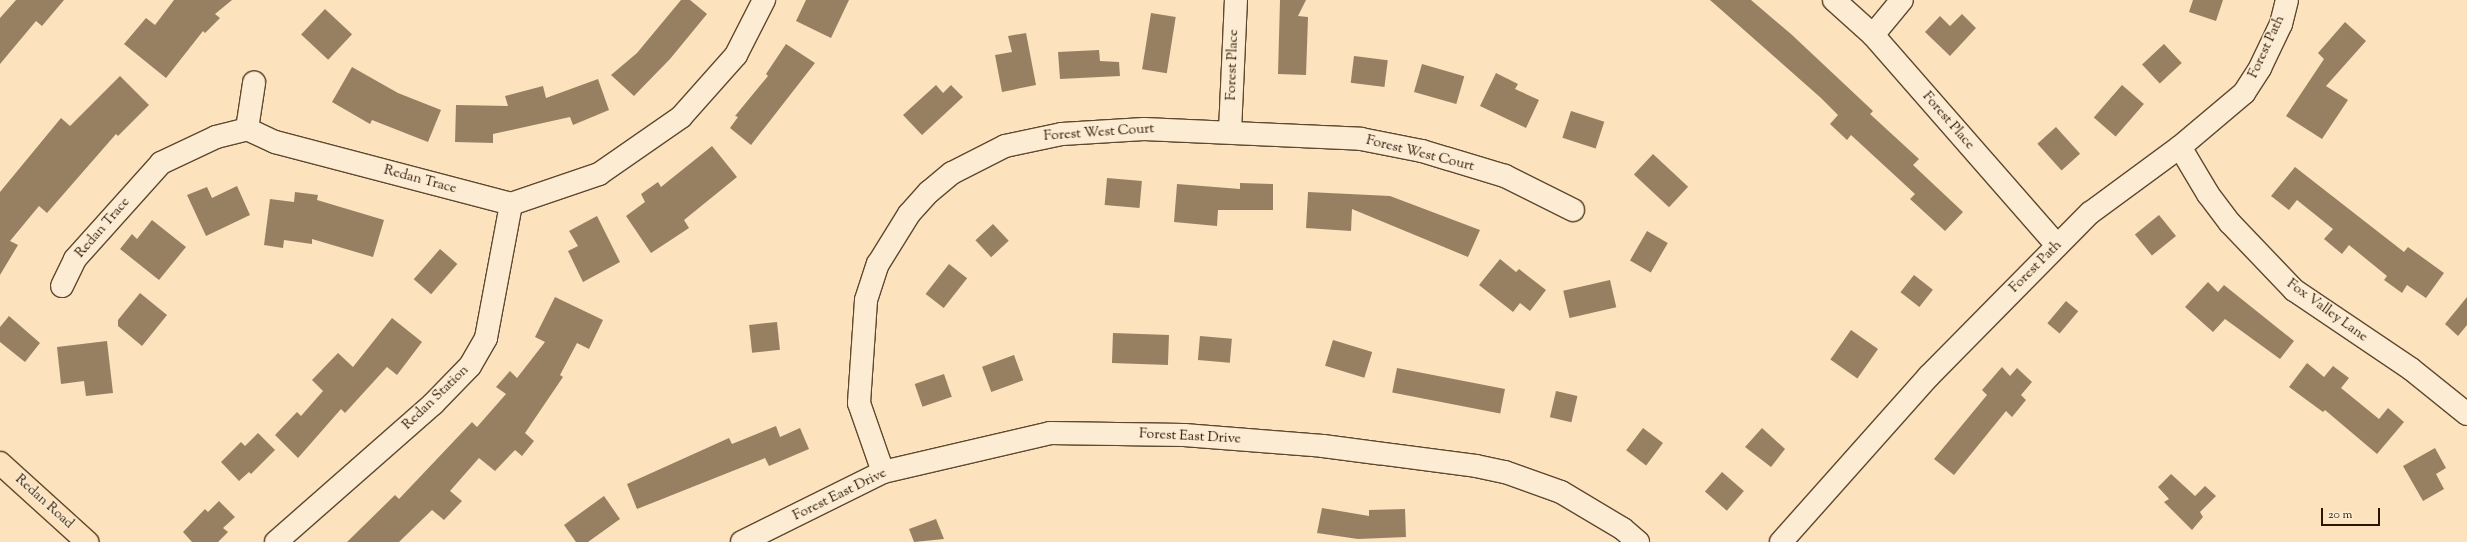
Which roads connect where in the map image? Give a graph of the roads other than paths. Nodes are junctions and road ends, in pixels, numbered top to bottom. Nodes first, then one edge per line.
1 (764, 0) edge
2 (1236, 0) edge
3 (1834, 0) edge
4 (1902, 0) edge
5 (2287, 0) edge
6 (1873, 35) junction
7 (254, 82) dead end
8 (247, 129) junction
9 (1230, 131) junction
10 (2180, 148) junction
11 (511, 204) junction
12 (1573, 210) dead end
13 (2057, 245) junction
14 (62, 286) dead end
15 (2467, 414) edge
16 (0, 463) edge
17 (883, 472) junction
18 (87, 542) edge
19 (276, 542) edge
20 (742, 542) edge
21 (1638, 542) edge
22 (1781, 542) edge

1 - 11 street
2 - 9 street, Forest Place
3 - 6 street, Forest Place
4 - 6 street
5 - 10 street, Forest Path
6 - 13 street, Forest Place
7 - 8 street
8 - 11 street, Redan Trace
8 - 14 street, Redan Trace
9 - 12 street, Forest West Court
9 - 17 street, Forest West Court
10 - 13 street, Forest Path
10 - 15 street, Fox Valley Lane
11 - 19 street, Redan Station
13 - 22 street, Forest Path
16 - 18 main road, Redan Road
17 - 20 street, Forest East Drive
17 - 21 street, Forest East Drive

